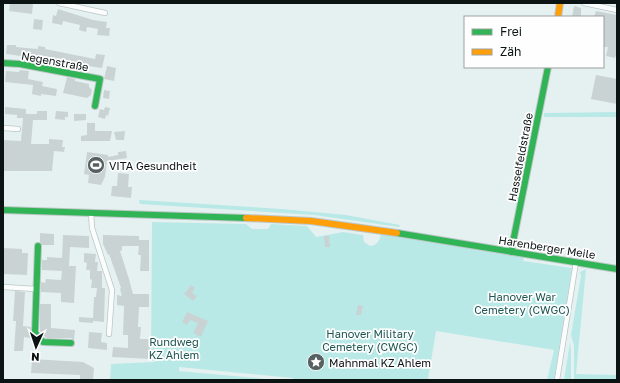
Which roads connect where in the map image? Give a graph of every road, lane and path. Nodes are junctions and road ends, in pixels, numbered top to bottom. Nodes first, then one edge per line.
1 (58, 3) edge
2 (560, 3) edge
3 (584, 3) edge
4 (617, 10) edge
5 (105, 13) dead end
6 (558, 16) edge
7 (3, 63) edge
8 (548, 68) edge
9 (95, 106) dead end
10 (3, 128) edge
11 (18, 129) dead end
12 (3, 210) edge
13 (91, 213) junction
14 (38, 246) dead end
15 (511, 252) junction
16 (576, 262) junction
17 (617, 269) edge
18 (3, 287) edge
19 (36, 289) junction
20 (109, 334) dead end
21 (71, 343) dead end
22 (556, 380) edge

1 - 5 street
2 - 6 main road
3 - 4 street
7 - 9 main road, Negenstraße
8 - 15 main road, Hasselfeldstraße
10 - 11 street
12 - 13 main road, Harenberger Meile
13 - 15 main road, Harenberger Meile
13 - 20 street
14 - 19 main road
15 - 16 main road, Harenberger Meile
16 - 17 main road, Harenberger Meile
16 - 22 street
18 - 19 street
19 - 21 main road

